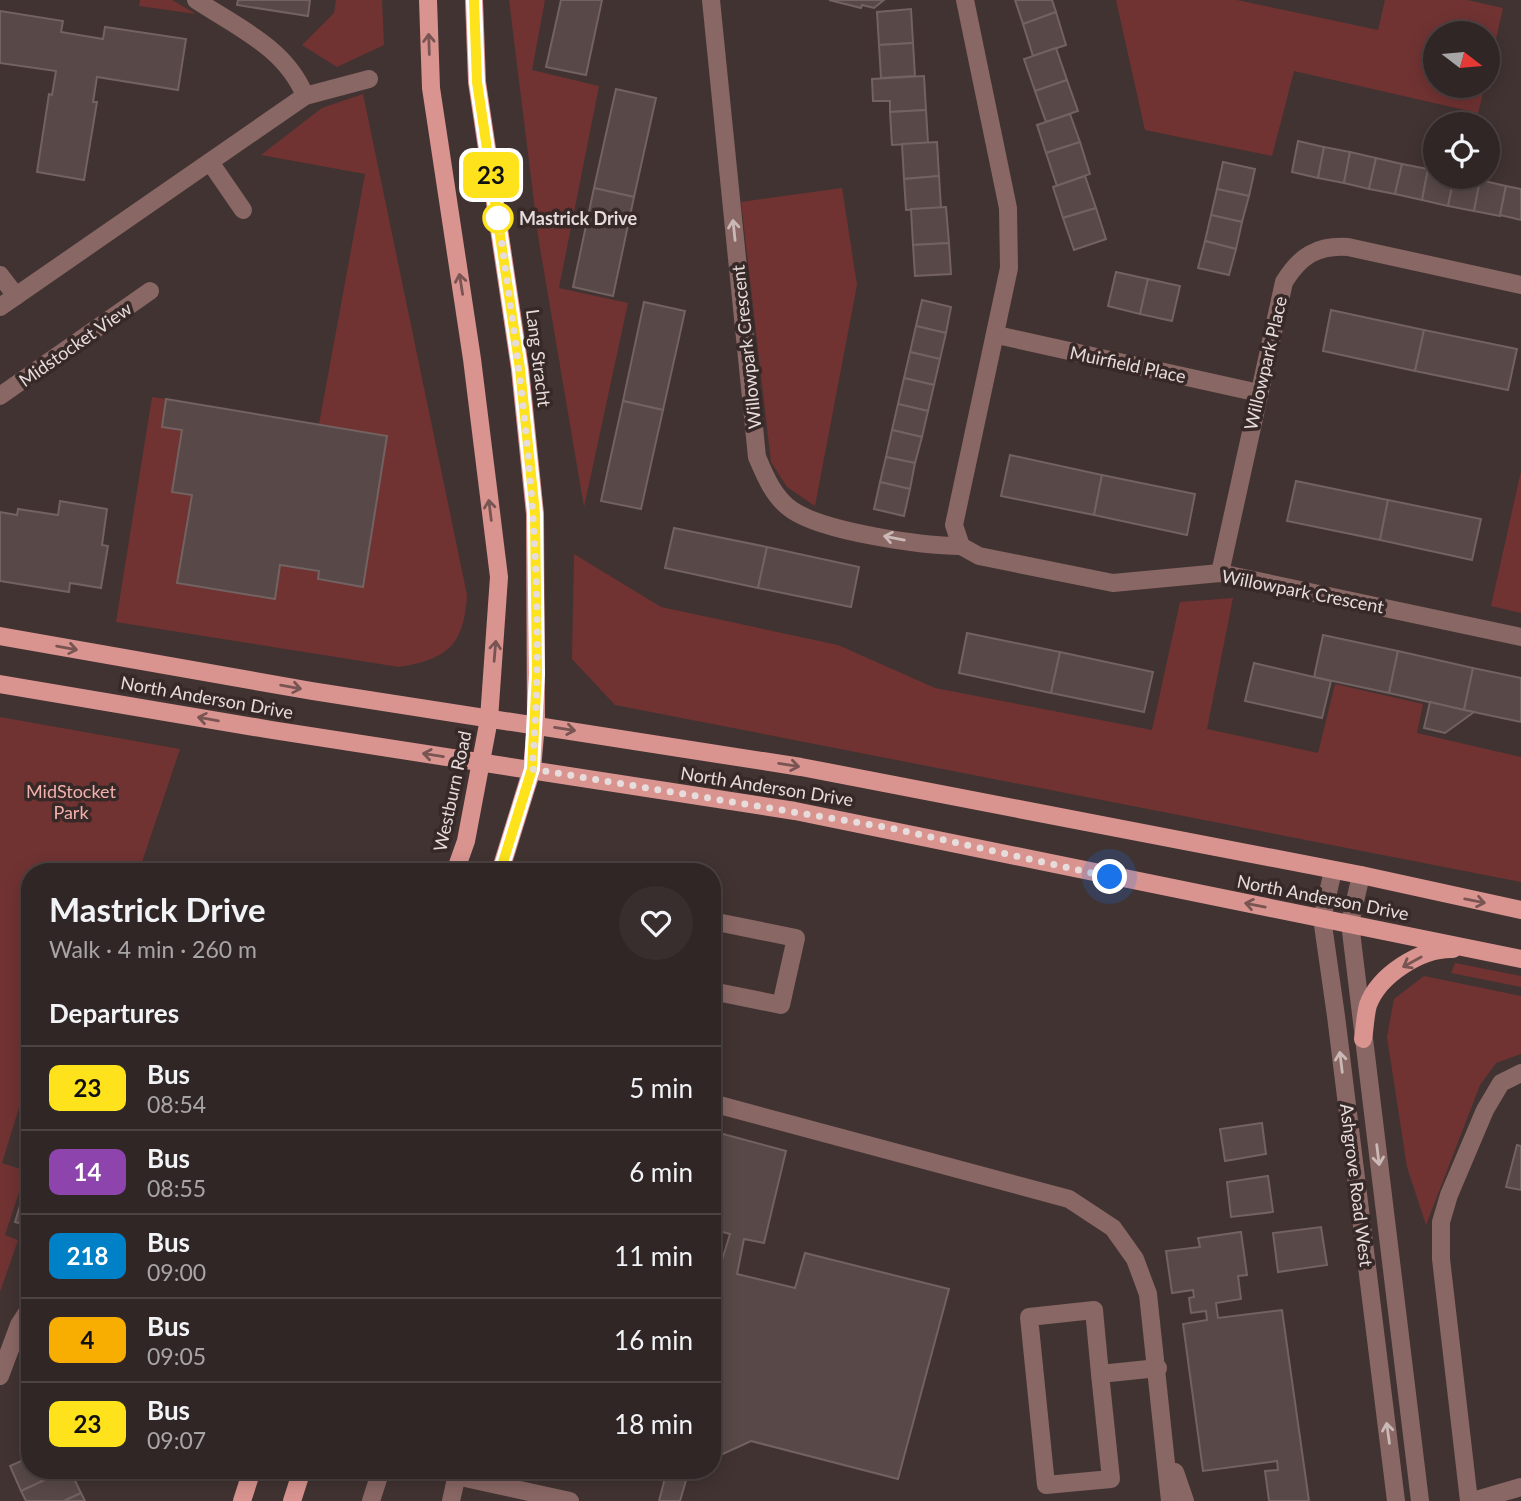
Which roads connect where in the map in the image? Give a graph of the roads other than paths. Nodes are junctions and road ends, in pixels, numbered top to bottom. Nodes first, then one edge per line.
1 (196, 0) edge
2 (428, 0) edge
3 (474, 0) edge
4 (711, 0) edge
5 (965, 0) edge
6 (369, 79) dead end
7 (305, 96) junction
8 (210, 162) junction
9 (243, 210) dead end
10 (0, 275) edge
11 (1521, 285) edge
12 (150, 292) dead end
13 (16, 296) junction
14 (0, 307) edge
15 (997, 335) junction
16 (1259, 393) junction
17 (0, 396) edge
18 (961, 546) junction
19 (1220, 573) junction
20 (0, 636) edge
21 (1521, 638) edge
22 (0, 684) edge
23 (489, 719) junction
24 (536, 724) junction
25 (482, 762) junction
26 (532, 769) junction
27 (458, 863) edge
28 (503, 863) edge
29 (1333, 871) junction
30 (1361, 875) junction
31 (1521, 910) edge
32 (1322, 918) junction
33 (721, 923) edge
34 (1350, 923) junction
35 (1502, 955) junction
36 (1521, 959) edge
37 (721, 993) edge
38 (1363, 1039) junction
39 (1521, 1073) edge
40 (721, 1105) edge
41 (21, 1322) edge
42 (3, 1357) edge
43 (1158, 1368) junction
44 (1100, 1374) junction
45 (0, 1376) edge
46 (1161, 1411) junction
47 (249, 1479) edge
48 (299, 1479) edge
49 (378, 1479) edge
50 (456, 1479) edge
51 (477, 1479) edge
52 (1521, 1487) edge
53 (537, 1497) edge
54 (1503, 1497) edge
55 (242, 1501) edge
56 (292, 1501) edge
57 (371, 1501) edge
58 (451, 1501) edge
59 (570, 1501) edge
60 (1170, 1501) edge
61 (1185, 1501) edge
62 (1396, 1501) edge
63 (1420, 1501) edge
64 (1471, 1501) edge

1 - 7 street
23 -> 2 main road
3 - 24 main road, Lang Stracht
18 -> 4 street, Willowpark Crescent
5 - 15 street
6 - 7 street
7 - 8 street
8 - 9 street
8 - 13 street
10 - 13 street
11 - 16 street, Willowpark Place
12 - 17 street, Midstocket View
13 - 14 street
15 - 16 street, Muirfield Place
15 - 18 street
16 - 19 street, Willowpark Place
18 - 19 street, Willowpark Crescent
19 - 21 street, Willowpark Crescent
20 -> 23 main road, North Anderson Drive
25 -> 22 main road, North Anderson Drive
23 - 24 main road, North Anderson Drive
23 - 25 main road, Westburn Road
24 - 26 main road
24 -> 29 main road, North Anderson Drive
25 - 26 main road, North Anderson Drive
25 - 27 main road, Westburn Road
26 - 28 main road
32 -> 26 main road, North Anderson Drive
29 - 30 main road, North Anderson Drive
29 - 32 street, Ashgrove Road West
30 -> 31 main road, North Anderson Drive
30 - 34 street, Ashgrove Road West
32 - 34 main road, North Anderson Drive
62 -> 32 street, Ashgrove Road West
33 - 37 street
34 - 35 main road, North Anderson Drive
34 - 38 street, Ashgrove Road West
35 - 36 main road, North Anderson Drive
35 -> 38 main road
38 -> 63 street, Ashgrove Road West
39 - 64 street
40 - 43 street
41 - 42 street
42 - 45 street
43 - 44 street
43 - 46 street
44 - 44 street
46 - 60 street
46 - 61 street
47 - 55 main road
48 - 56 main road
49 - 57 street
50 - 58 street
51 - 53 street
52 - 54 street
53 - 59 street
54 - 64 street

